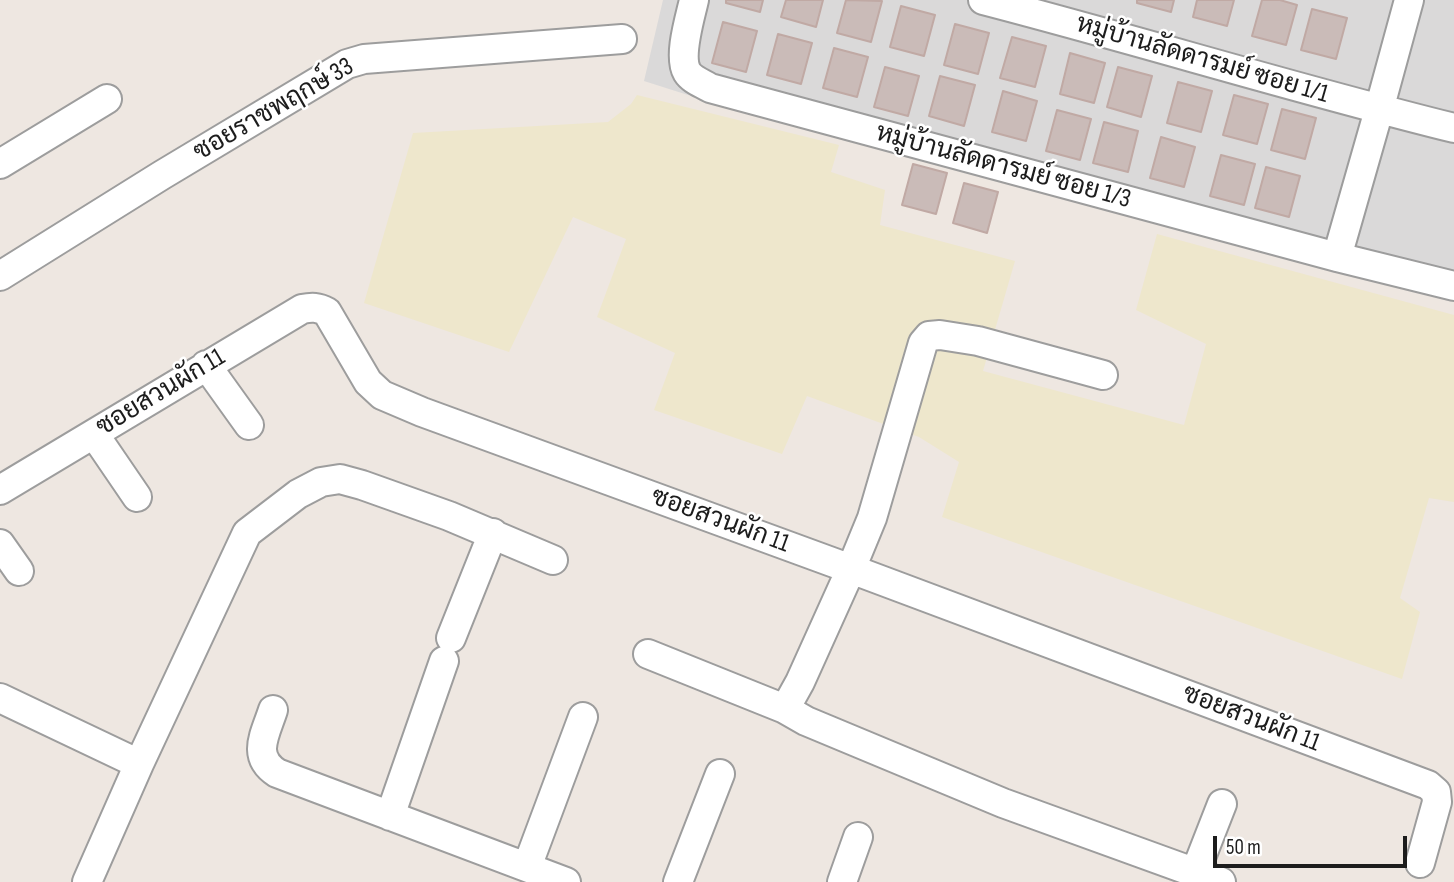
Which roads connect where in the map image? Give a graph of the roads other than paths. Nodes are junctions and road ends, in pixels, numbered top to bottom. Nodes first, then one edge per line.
1 (694, 0) edge
2 (983, 0) edge
3 (1409, 0) edge
4 (622, 39) dead end
5 (107, 99) dead end
6 (1379, 110) junction
7 (1454, 128) edge
8 (0, 164) edge
9 (1337, 257) junction
10 (0, 276) edge
11 (1454, 286) edge
12 (206, 365) junction
13 (1103, 375) dead end
14 (249, 425) dead end
15 (94, 434) junction
16 (0, 489) edge
17 (137, 497) dead end
18 (492, 533) junction
19 (0, 544) edge
20 (553, 559) dead end
21 (851, 569) junction
22 (19, 571) dead end
23 (648, 654) dead end
24 (0, 698) edge
25 (785, 709) junction
26 (273, 710) dead end
27 (583, 717) dead end
28 (139, 764) junction
29 (720, 774) dead end
30 (1222, 804) dead end
31 (390, 816) junction
32 (858, 837) dead end
33 (1420, 863) dead end
34 (527, 867) junction
35 (1208, 878) edge
36 (87, 882) edge
37 (566, 882) edge
38 (678, 882) edge
39 (842, 882) edge

1 - 9 street, หมู่บ้านลัดดารมย์ ซอย 1/3
2 - 6 street, หมู่บ้านลัดดารมย์ ซอย 1/1
3 - 6 street
4 - 10 street, ซอยราชพฤกษ์ 33
5 - 8 street
6 - 7 street, หมู่บ้านลัดดารมย์ ซอย 1/1
6 - 9 street
9 - 11 street, หมู่บ้านลัดดารมย์ ซอย 1/3
12 - 14 street
12 - 15 street, ซอยสวนผัก 11
12 - 21 street, ซอยสวนผัก 11
13 - 21 street
15 - 16 street, ซอยสวนผัก 11
15 - 17 street
18 - 20 street
18 - 28 street
18 - 31 street
19 - 22 street
21 - 25 street
21 - 33 street, ซอยสวนผัก 11
23 - 25 street
24 - 28 street
25 - 35 street
26 - 31 street
27 - 34 street
28 - 36 street
29 - 38 street
30 - 35 street
31 - 34 street
32 - 39 street
34 - 37 street

